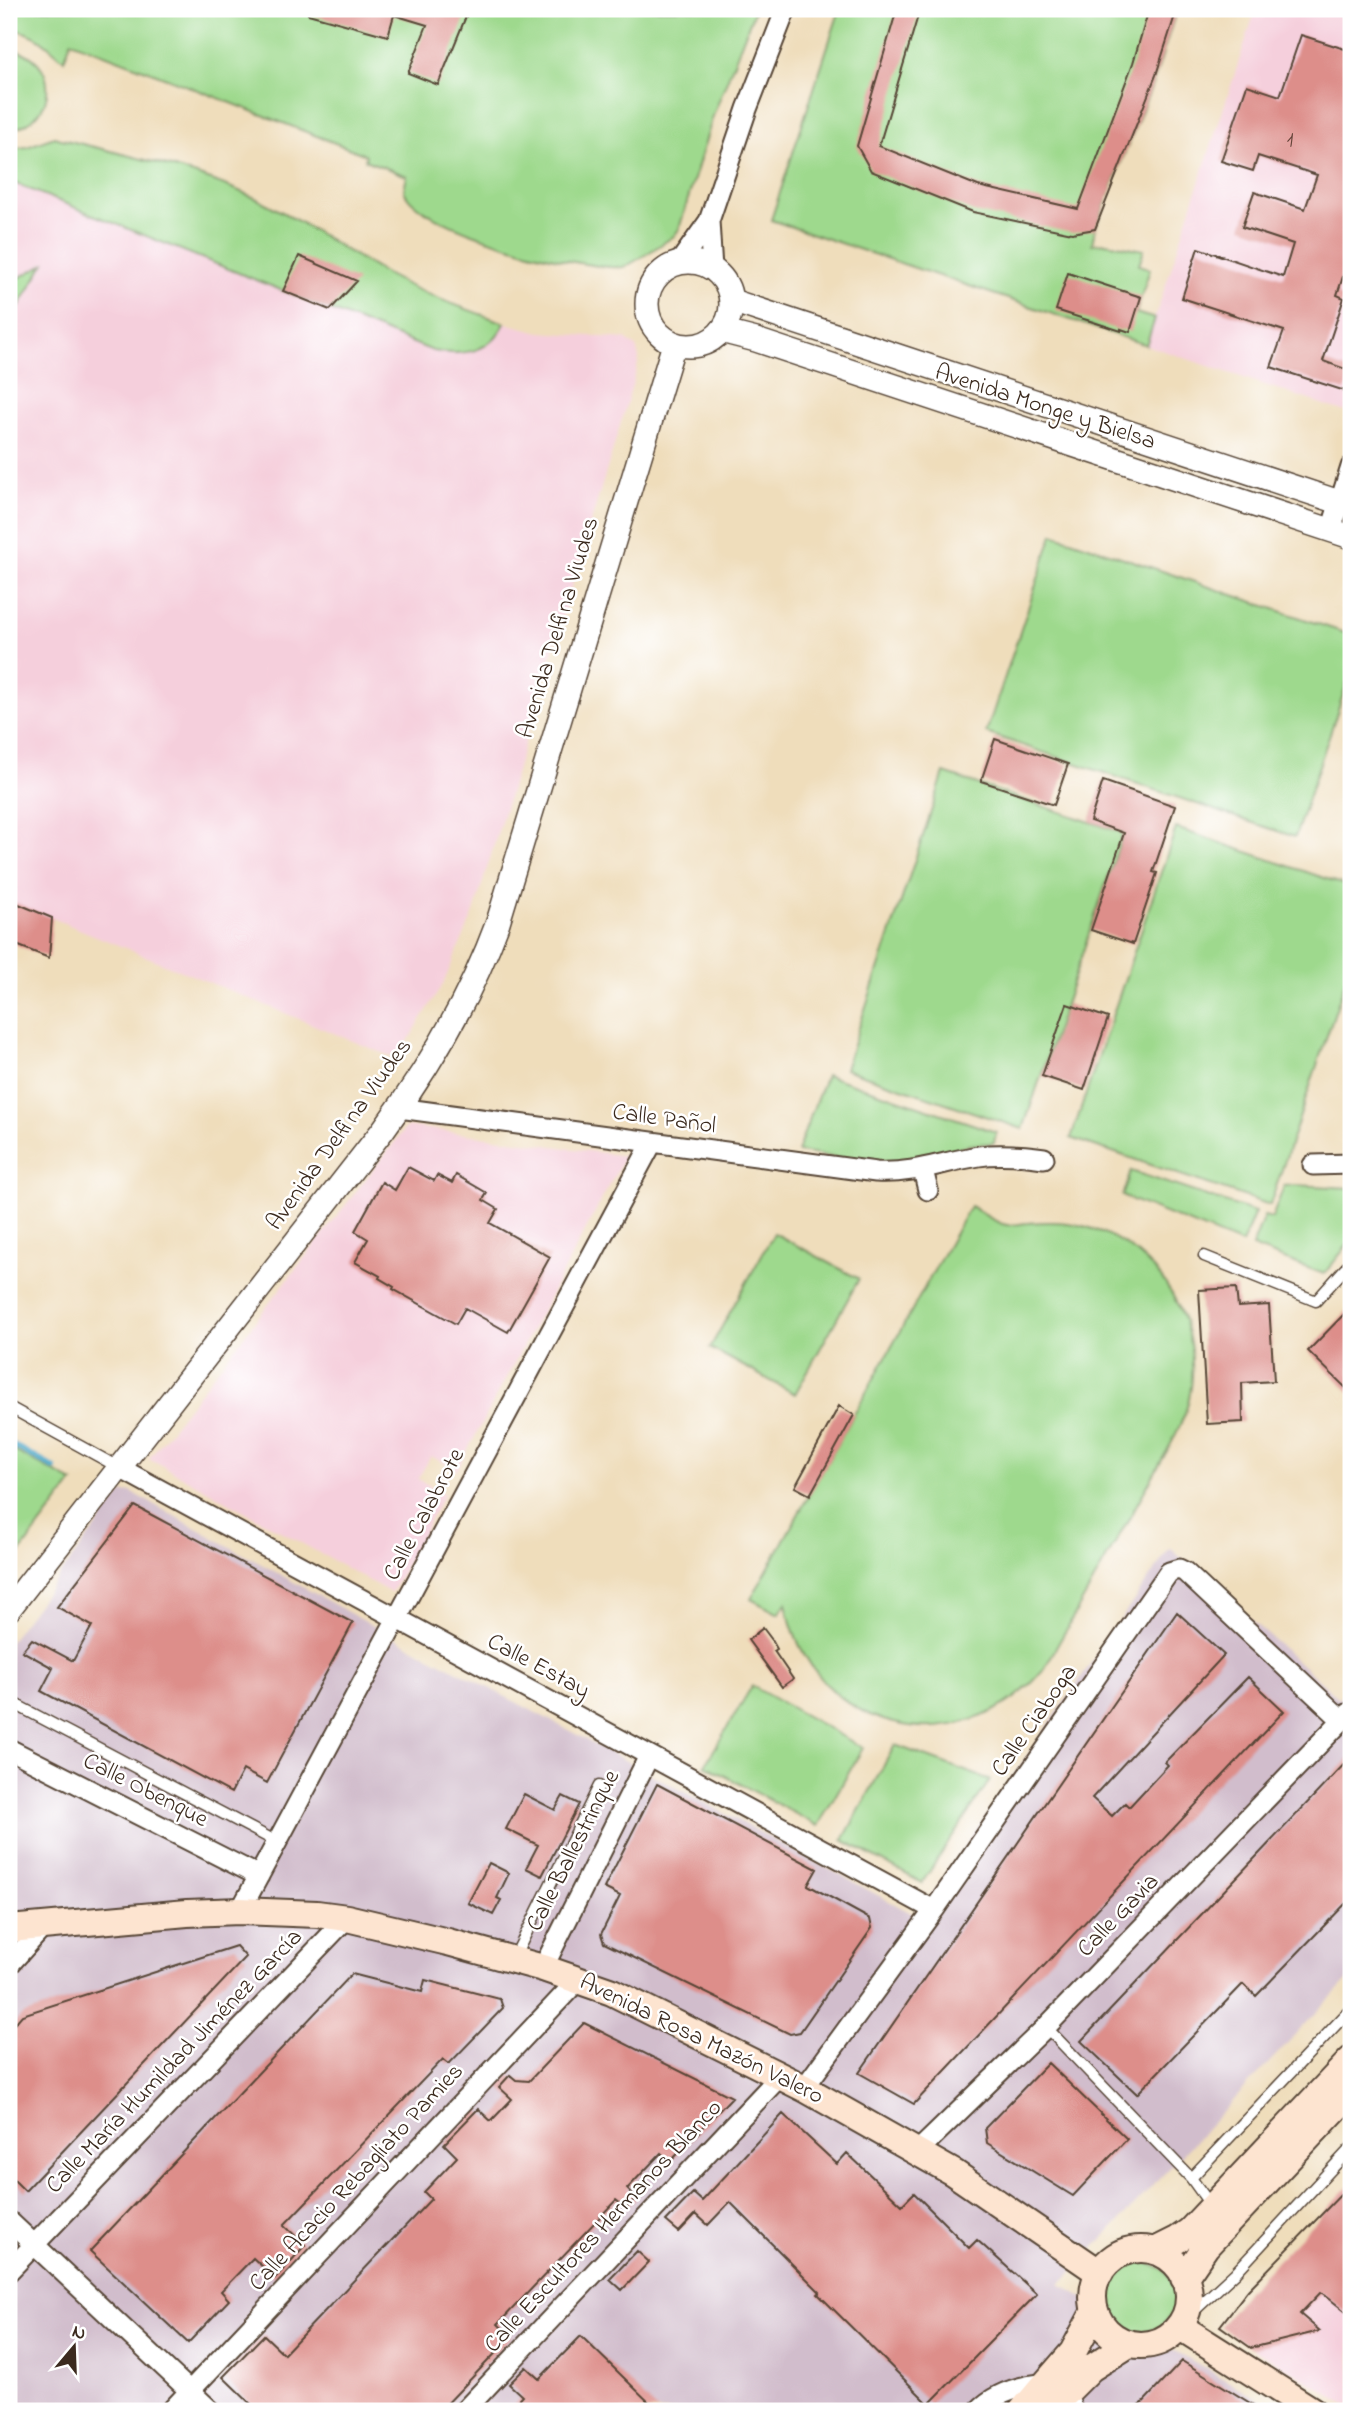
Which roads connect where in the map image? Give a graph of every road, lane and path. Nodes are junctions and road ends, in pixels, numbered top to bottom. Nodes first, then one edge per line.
1 (786, 9) edge
2 (709, 222) junction
3 (679, 263) junction
4 (712, 269) junction
5 (732, 301) junction
6 (721, 331) junction
7 (674, 344) junction
8 (1351, 467) edge
9 (1345, 504) edge
10 (1341, 534) edge
11 (399, 1108) junction
12 (652, 1143) junction
13 (1044, 1158) dead end
14 (1351, 1164) edge
15 (1313, 1166) dead end
16 (923, 1170) junction
17 (928, 1190) dead end
18 (1204, 1256) dead end
19 (1351, 1262) edge
20 (9, 1407) edge
21 (118, 1467) junction
22 (9, 1609) edge
23 (397, 1619) junction
24 (9, 1701) edge
25 (1347, 1715) edge
26 (9, 1749) edge
27 (649, 1756) junction
28 (599, 1786) dead end
29 (277, 1842) junction
30 (259, 1876) junction
31 (934, 1910) junction
32 (240, 1911) junction
33 (347, 1918) junction
34 (46, 1925) junction
35 (9, 1929) edge
36 (513, 1959) junction
37 (9, 1965) edge
38 (543, 1968) junction
39 (579, 1979) junction
40 (1351, 2009) edge
41 (1046, 2027) junction
42 (1351, 2060) edge
43 (780, 2076) junction
44 (804, 2088) junction
45 (1351, 2092) edge
46 (1351, 2148) edge
47 (918, 2151) junction
48 (1191, 2178) junction
49 (1212, 2207) junction
50 (9, 2221) edge
51 (33, 2245) junction
52 (1155, 2252) junction
53 (9, 2270) edge
54 (1100, 2273) junction
55 (1185, 2278) junction
56 (1095, 2311) junction
57 (1181, 2323) junction
58 (1129, 2344) junction
59 (190, 2391) junction
60 (1065, 2394) edge
61 (171, 2411) edge
62 (211, 2411) edge
63 (464, 2411) edge
64 (978, 2411) edge
65 (1021, 2411) edge
66 (1048, 2411) edge
67 (1313, 2411) edge

1 - 2 street
2 - 3 street
2 - 4 street
3 - 4 street
3 - 7 street
4 - 5 street
5 - 6 street
5 - 9 street, Avenida Monge y Bielsa
6 - 7 street
6 - 10 street, Avenida Monge y Bielsa
7 - 11 street, Avenida Delfina Viudes
8 - 9 street
9 - 10 street
11 - 12 street, Calle Pañol
11 - 21 street, Avenida Delfina Viudes
12 - 16 street, Calle Pañol
12 - 23 street, Calle Calabrote
13 - 16 street, Calle Pañol
14 - 15 street
16 - 17 street
18 - 19 lane
20 - 21 lane
21 - 22 street, Avenida Delfina Viudes
21 - 23 street, Calle Estay
23 - 27 street, Calle Estay
23 - 29 street, Calle Calabrote
24 - 29 lane
25 - 31 street, Calle Ciaboga
25 - 41 street, Calle Gavia
26 - 30 street, Calle Obenque
27 - 31 street, Calle Estay
27 - 38 street, Calle Ballestrinque
28 - 36 lane
29 - 30 street, Calle Calabrote
30 - 32 street, Calle Calabrote
31 - 44 street, Calle Ciaboga
32 - 33 main road, Avenida Rosa Mazón Valero
32 - 34 main road, Avenida Rosa Mazón Valero
33 - 36 main road, Avenida Rosa Mazón Valero
33 - 51 street, Calle María Humildad Jiménez García
34 - 35 main road, Avenida Rosa Mazón Valero
34 - 37 street
36 - 38 main road, Avenida Rosa Mazón Valero
38 - 39 main road, Avenida Rosa Mazón Valero
39 - 43 main road, Avenida Rosa Mazón Valero
39 - 59 street, Calle Acacio Rebagliato Pamies
40 - 48 lane
41 - 47 street, Calle Gavia
41 - 48 lane
42 - 49 main road
43 - 44 main road, Avenida Rosa Mazón Valero
43 - 63 street, Calle Escultores Hermanos Blanco
44 - 47 main road, Avenida Rosa Mazón Valero
45 - 55 main road
46 - 57 lane
47 - 54 main road, Avenida Rosa Mazón Valero
48 - 49 lane
49 - 52 main road
50 - 51 street
51 - 53 street, Calle María Humildad Jiménez García
51 - 59 street
52 - 54 main road
52 - 55 main road
54 - 56 main road
55 - 57 main road
56 - 58 main road
56 - 60 main road
57 - 58 main road
57 - 67 main road
58 - 60 main road
59 - 61 street, Calle Acacio Rebagliato Pamies
59 - 62 street
60 - 64 street
60 - 65 main road
60 - 66 main road

